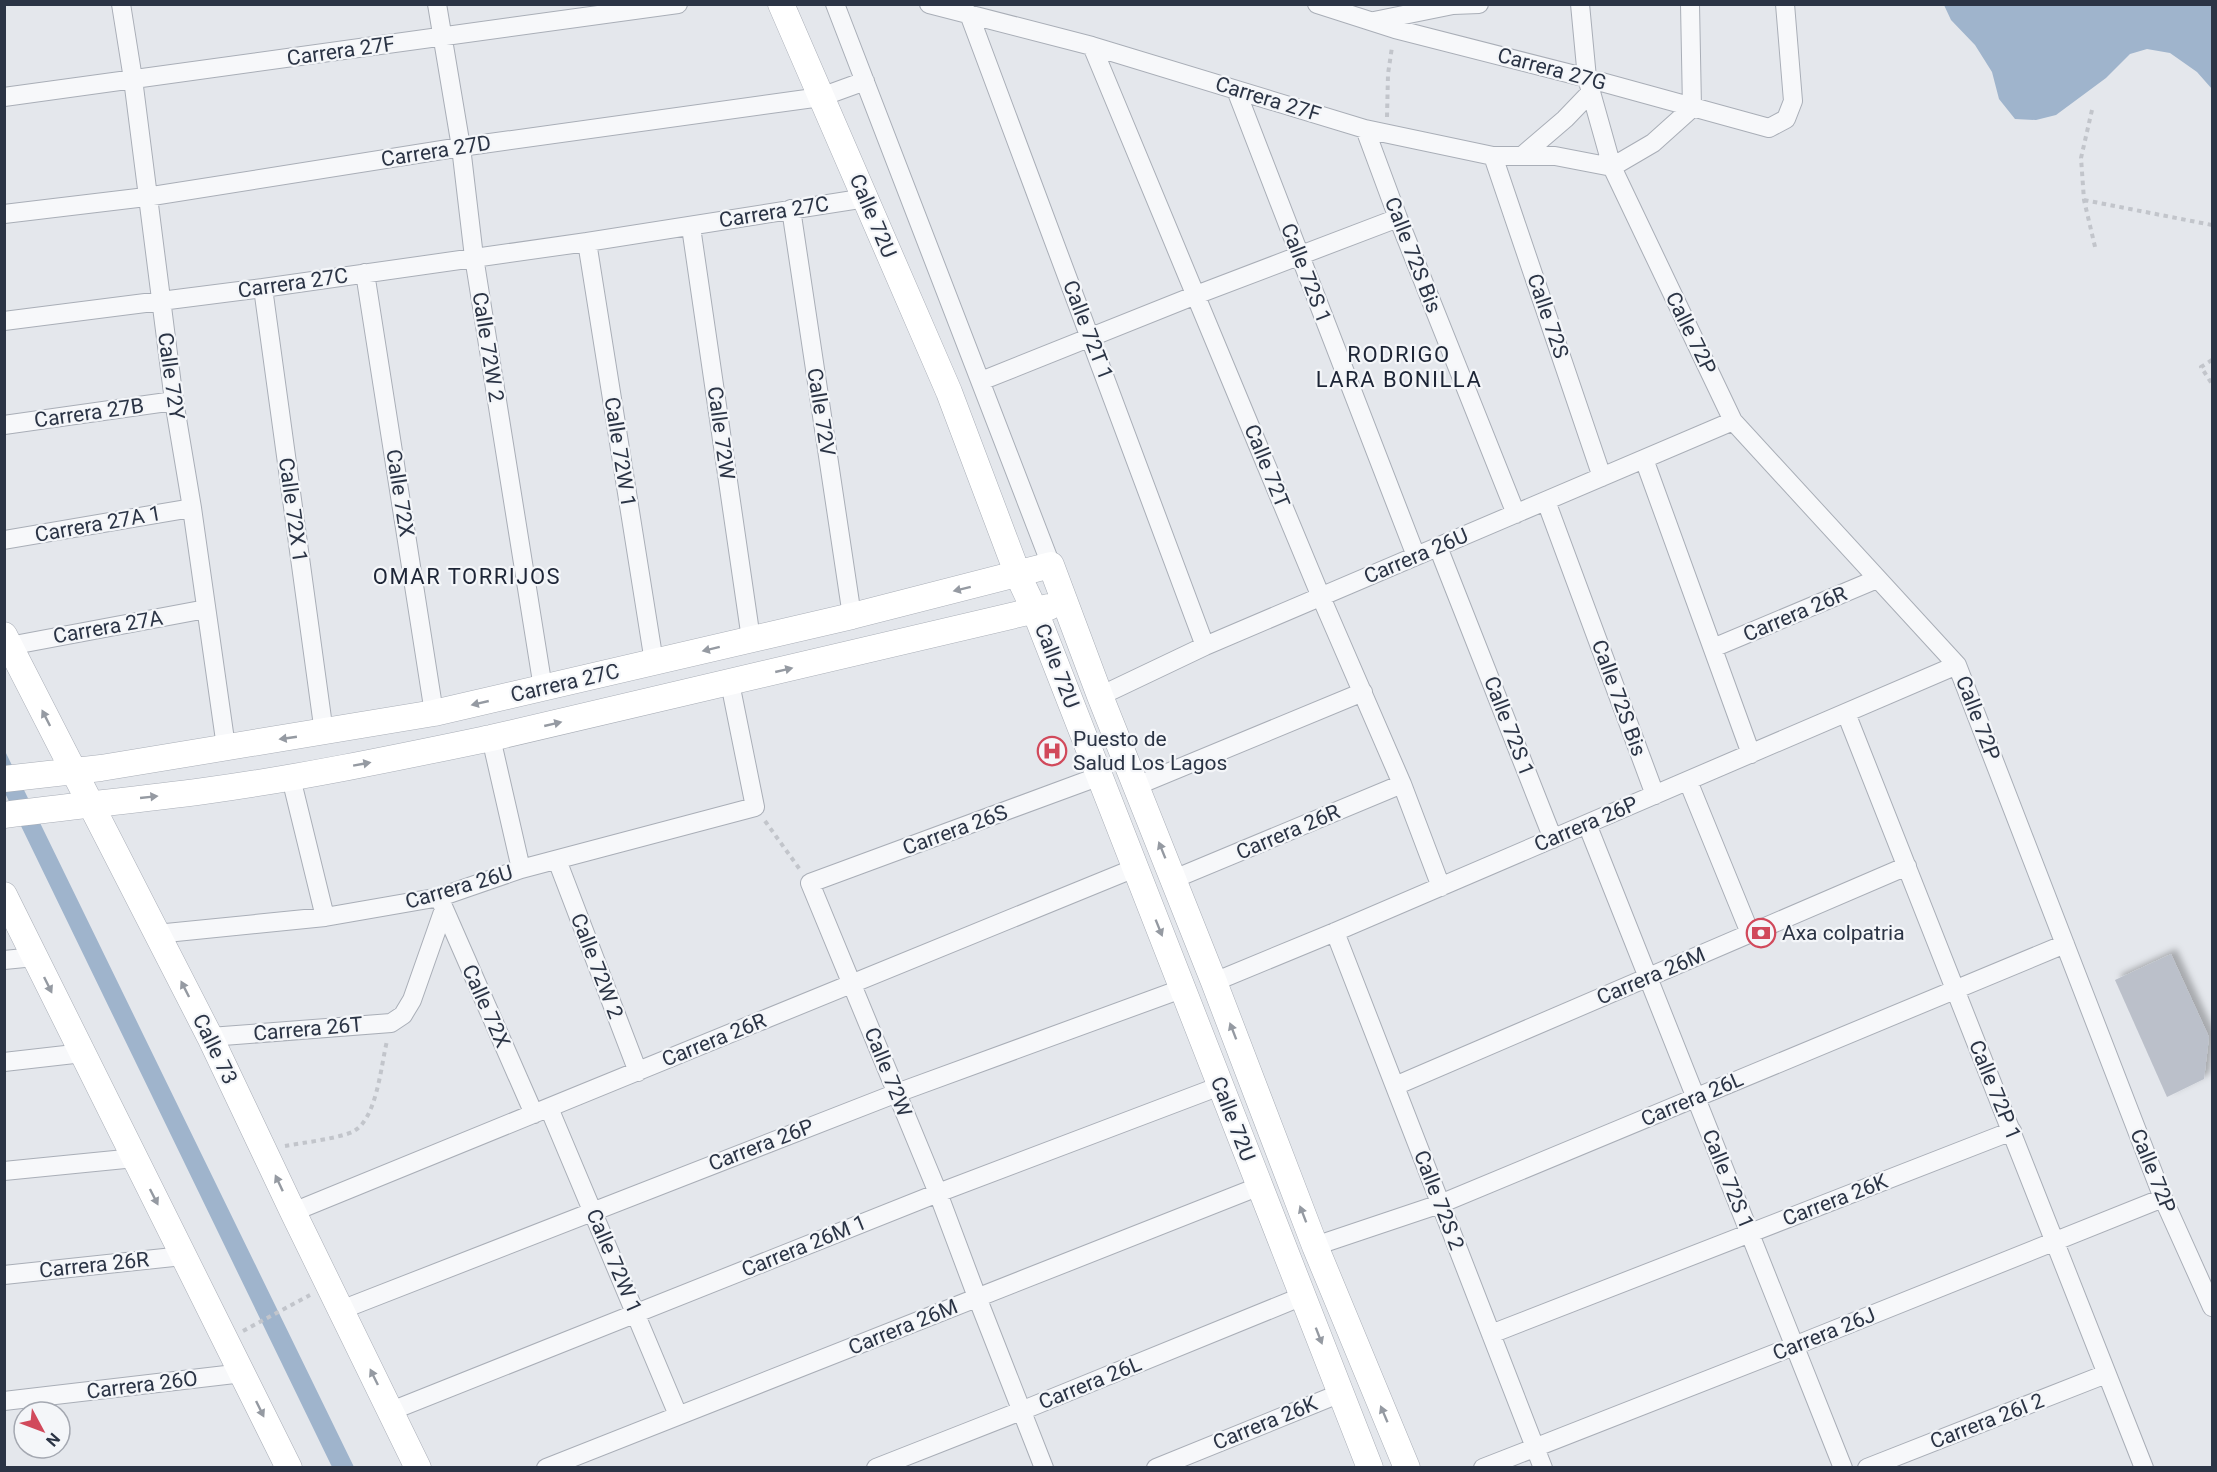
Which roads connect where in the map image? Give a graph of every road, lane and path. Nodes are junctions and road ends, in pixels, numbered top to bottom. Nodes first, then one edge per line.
1 (121, 4) edge
2 (437, 4) edge
3 (678, 4) edge
4 (782, 4) edge
5 (835, 4) edge
6 (928, 4) edge
7 (1317, 4) edge
8 (1479, 4) edge
9 (1580, 4) edge
10 (1690, 4) edge
11 (1785, 4) edge
12 (1347, 9) edge
13 (969, 15) junction
14 (1372, 21) junction
15 (1395, 29) junction
16 (443, 38) junction
17 (1092, 46) junction
18 (133, 79) junction
19 (866, 81) junction
20 (1589, 85) junction
21 (1236, 90) junction
22 (4, 97) edge
23 (821, 97) junction
24 (1692, 108) junction
25 (2092, 110) dead end
26 (1365, 129) junction
27 (1386, 133) junction
28 (461, 147) junction
29 (1523, 155) junction
30 (1493, 156) junction
31 (1612, 167) junction
32 (146, 197) junction
33 (866, 198) junction
34 (2084, 200) junction
35 (790, 209) junction
36 (4, 214) edge
37 (1398, 218) junction
38 (2212, 225) edge
39 (691, 227) junction
40 (586, 242) junction
41 (2096, 251) dead end
42 (474, 257) junction
43 (1299, 257) junction
44 (365, 273) junction
45 (263, 288) junction
46 (1196, 295) junction
47 (161, 299) junction
48 (4, 321) edge
49 (1091, 337) junction
50 (2212, 360) edge
51 (981, 381) junction
52 (2212, 384) edge
53 (174, 401) junction
54 (1733, 421) junction
55 (4, 425) edge
56 (1644, 459) junction
57 (1602, 477) junction
58 (1546, 501) junction
59 (192, 508) junction
60 (1516, 514) junction
61 (4, 540) edge
62 (1438, 547) junction
63 (1416, 556) junction
64 (1051, 565) junction
65 (1018, 575) junction
66 (1877, 579) junction
67 (1321, 597) junction
68 (1064, 604) junction
69 (206, 609) junction
70 (1035, 610) junction
71 (852, 616) junction
72 (751, 639) junction
73 (7, 640) edge
74 (1205, 646) junction
75 (1713, 648) junction
76 (654, 662) junction
77 (1957, 665) junction
78 (730, 683) junction
79 (543, 688) junction
80 (1364, 692) junction
81 (1100, 696) junction
82 (434, 713) junction
83 (1846, 713) junction
84 (324, 733) junction
85 (490, 738) junction
86 (226, 747) junction
87 (1751, 754) junction
88 (73, 770) junction
89 (1100, 776) junction
90 (291, 778) junction
91 (4, 780) edge
92 (1688, 781) junction
93 (1402, 784) junction
94 (1136, 786) junction
95 (1654, 795) junction
96 (91, 805) junction
97 (755, 807) junction
98 (4, 815) edge
99 (1587, 824) junction
100 (1553, 839) junction
101 (556, 860) junction
102 (1907, 866) junction
103 (1135, 868) junction
104 (521, 869) junction
105 (1174, 879) junction
106 (810, 884) junction
107 (1441, 887) junction
108 (4, 895) edge
109 (442, 903) junction
110 (325, 917) junction
111 (1335, 932) junction
112 (1750, 933) junction
113 (156, 934) junction
114 (2065, 944) junction
115 (34, 957) junction
116 (4, 960) edge
117 (1648, 977) junction
118 (1214, 982) junction
119 (852, 984) junction
120 (1184, 988) junction
121 (1956, 990) junction
122 (397, 1019) junction
123 (210, 1037) junction
124 (83, 1053) junction
125 (4, 1062) edge
126 (638, 1072) junction
127 (1220, 1086) junction
128 (1395, 1086) junction
129 (897, 1093) junction
130 (1696, 1098) junction
131 (542, 1111) junction
132 (2012, 1131) junction
133 (264, 1152) junction
134 (135, 1158) junction
135 (4, 1172) edge
136 (1260, 1186) junction
137 (938, 1193) junction
138 (2163, 1198) junction
139 (1440, 1204) junction
140 (592, 1211) junction
141 (293, 1212) junction
142 (1749, 1233) junction
143 (2056, 1242) junction
144 (1315, 1246) junction
145 (183, 1256) junction
146 (4, 1275) edge
147 (1303, 1296) junction
148 (304, 1298) dead end
149 (976, 1298) junction
150 (2212, 1306) edge
151 (341, 1310) junction
152 (636, 1312) junction
153 (239, 1333) dead end
154 (1491, 1334) junction
155 (1794, 1346) junction
156 (243, 1373) junction
157 (2106, 1374) junction
158 (1341, 1393) junction
159 (4, 1401) edge
160 (391, 1411) junction
161 (1021, 1412) junction
162 (678, 1415) junction
163 (1534, 1446) junction
164 (289, 1467) edge
165 (418, 1467) edge
166 (546, 1467) edge
167 (876, 1467) edge
168 (1044, 1467) edge
169 (1156, 1467) edge
170 (1370, 1467) edge
171 (1407, 1467) edge
172 (1483, 1467) edge
173 (1542, 1467) edge
174 (1843, 1467) edge
175 (1867, 1467) edge
176 (2144, 1467) edge

1 - 18 street, Calle 72Y
2 - 16 street, Calle 72W 2
3 - 16 street, Carrera 27F
4 - 23 street, Calle 72U
5 - 19 street, Calle 72U
6 - 13 street, Carrera 27F
7 - 12 street, Carrera 27G
8 - 14 street
9 - 20 street
10 - 24 street
11 - 24 street, Carrera 27G
12 - 14 street, Carrera 27G
13 - 17 street, Carrera 27F
13 - 49 street, Calle 72T 1
14 - 15 street, Carrera 27G
15 - 20 street, Carrera 27G
15 - 27 path
16 - 18 street, Carrera 27F
16 - 28 street, Calle 72W 2
17 - 21 street, Carrera 27F
17 - 46 street, Calle 72T
18 - 22 street, Carrera 27F
18 - 32 street, Calle 72Y
19 - 23 street, Carrera 27D
19 - 51 street, Calle 72U
20 - 24 street, Carrera 27G
20 - 29 street
20 - 31 street, Calle 72P
21 - 26 street, Carrera 27F
21 - 43 street, Calle 72S 1
23 - 28 street, Carrera 27D
23 - 33 street, Calle 72U
24 - 31 street
25 - 34 path
26 - 27 street, Carrera 27F
26 - 37 street, Calle 72S Bis
27 - 30 street, Carrera 27F
28 - 32 street, Carrera 27D
28 - 42 street, Calle 72W 2
29 - 30 street, Carrera 27F
29 - 31 street, Carrera 27F
30 - 57 street, Calle 72S
31 - 54 street, Calle 72P
32 - 36 street, Carrera 27D
32 - 47 street, Calle 72Y
33 - 35 street, Carrera 27C
33 - 65 street, Calle 72U
34 - 38 path
34 - 41 path
35 - 39 street, Carrera 27C
35 - 71 street, Calle 72V
37 - 43 street
37 - 60 street, Calle 72S Bis
39 - 40 street, Carrera 27C
39 - 72 street, Calle 72W
40 - 42 street, Carrera 27C
40 - 76 street, Calle 72W 1
42 - 44 street, Carrera 27C
42 - 79 street, Calle 72W 2
43 - 46 street
43 - 63 street, Calle 72S 1
44 - 45 street, Carrera 27C
44 - 82 street, Calle 72X
45 - 47 street, Carrera 27C
45 - 84 street, Calle 72X 1
46 - 49 street
46 - 67 street, Calle 72T
47 - 48 street, Carrera 27C
47 - 53 street, Calle 72Y
49 - 51 street
49 - 74 street, Calle 72T 1
50 - 52 path
51 - 64 street, Calle 72U
53 - 55 street, Carrera 27B
53 - 59 street, Calle 72Y
54 - 56 street, Carrera 26U
54 - 66 street, Calle 72P
56 - 57 street, Carrera 26U
56 - 75 street
57 - 58 street, Carrera 26U
58 - 60 street, Carrera 26U
58 - 95 street, Calle 72S Bis
59 - 61 street, Carrera 27A 1
59 - 69 street, Calle 72Y
60 - 62 street, Carrera 26U
62 - 63 street, Carrera 26U
62 - 100 street, Calle 72S 1
63 - 67 street, Carrera 26U
64 - 65 street, Carrera 27C
64 - 68 street, Calle 72U
65 - 70 street, Calle 72U
65 -> 71 street, Carrera 27C
66 - 75 street, Carrera 26R
66 - 77 street, Calle 72P
67 - 74 street, Carrera 26U
67 - 80 street, Calle 72T
68 - 70 street, Carrera 27C
68 - 81 street, Calle 72U
69 - 73 street, Carrera 27A
69 - 86 street, Calle 72Y
78 -> 70 street, Carrera 27C
70 - 89 street, Calle 72U
71 - 72 street, Carrera 27C
72 -> 76 street, Carrera 27C
88 -> 73 street, Calle 73
74 - 81 street, Carrera 26U
75 - 87 street
76 - 79 street, Carrera 27C
77 - 83 street, Carrera 26P
77 - 114 street, Calle 72P
85 -> 78 street, Carrera 27C
78 - 97 street
79 -> 82 street, Carrera 27C
80 - 93 street, Calle 72T
80 - 94 street
81 - 94 street, Calle 72U
82 - 84 street, Carrera 27C
83 - 87 street, Carrera 26P
83 - 102 street, Calle 72P 1
84 -> 86 street, Carrera 27C
90 -> 85 street, Carrera 27C
85 - 104 street
86 - 88 street, Carrera 27C
87 - 92 street, Carrera 26P
88 - 91 street
88 - 96 street, Calle 73
89 - 103 street, Calle 72U
89 - 106 street, Carrera 26S
96 -> 90 street, Carrera 27C
90 - 110 street
92 - 95 street, Carrera 26P
92 - 112 street
93 - 105 street, Carrera 26R
93 - 107 street, Calle 72T
105 -> 94 street, Calle 72U
95 - 99 street, Carrera 26P
96 - 98 street
96 - 113 street, Calle 73
97 - 101 street, Carrera 26U
97 - 106 path
99 - 100 street, Carrera 26P
99 - 117 street, Calle 72S 1
100 - 107 street, Carrera 26P
101 - 104 street, Carrera 26U
101 - 126 street, Calle 72W 2
102 - 112 street, Carrera 26M
102 - 121 street, Calle 72P 1
103 - 119 street, Carrera 26R
103 -> 120 street, Calle 72U
104 - 109 street, Carrera 26U
105 - 118 street, Calle 72U
106 - 119 street, Calle 72W
107 - 111 street, Carrera 26P
108 - 115 street
109 - 110 street, Carrera 26U
109 - 122 street
109 - 131 street, Calle 72X
110 - 113 street, Carrera 26U
111 - 118 street, Carrera 26P
111 - 128 street, Calle 72S 2
112 - 117 street, Carrera 26M
123 -> 113 street, Calle 73
114 - 121 street, Carrera 26L
114 - 138 street, Calle 72P
115 - 116 street
115 -> 124 street
117 - 128 street, Carrera 26M
117 - 130 street, Calle 72S 1
144 -> 118 street, Calle 72U
119 - 126 street, Carrera 26R
119 - 129 street, Calle 72W
120 - 127 street, Calle 72U
120 - 129 street, Carrera 26P
121 - 130 street, Carrera 26L
121 - 132 street, Calle 72P 1
122 - 123 street, Carrera 26T
122 - 133 path
123 - 133 street, Calle 73
124 - 125 street
124 - 134 street
126 - 131 street, Carrera 26R
127 - 136 street, Calle 72U
127 - 137 street, Carrera 26M 1
128 - 139 street, Calle 72S 2
129 - 137 street, Calle 72W
129 - 140 street, Carrera 26P
130 - 139 street, Carrera 26L
130 - 142 street, Calle 72S 1
131 - 140 street, Calle 72W 1
131 - 141 street, Carrera 26R
132 - 142 street, Carrera 26K
132 - 143 street, Calle 72P 1
141 -> 133 street, Calle 73
134 - 135 street
134 -> 145 street
136 - 147 street, Calle 72U
136 - 149 street, Carrera 26M
137 - 149 street, Calle 72W
137 - 152 street, Carrera 26M 1
138 - 143 street, Carrera 26J
138 - 150 street, Calle 72P
139 - 144 street, Carrera 26L
139 - 154 street, Calle 72S 2
140 - 151 street, Carrera 26P
140 - 152 street, Calle 72W 1
141 - 151 street, Calle 73
142 - 154 street, Carrera 26K
142 - 155 street, Calle 72S 1
143 - 155 street, Carrera 26J
143 - 157 street, Calle 72P 1
171 -> 144 street, Calle 72U
145 - 146 street, Carrera 26R
145 - 156 street
147 -> 158 street, Calle 72U
147 - 161 street, Carrera 26L
148 - 153 path
149 - 161 street, Calle 72W
149 - 162 street, Carrera 26M
160 -> 151 street, Calle 73
152 - 160 street, Carrera 26M 1
152 - 162 street, Calle 72W 1
154 - 163 street, Calle 72S 2
155 - 163 street, Carrera 26J
155 - 174 street, Calle 72S 1
156 - 159 street, Carrera 26O
156 -> 164 street
157 - 175 street, Carrera 26I 2
157 - 176 street, Calle 72P 1
158 - 169 street, Carrera 26K
158 - 170 street, Calle 72U
160 - 165 street, Calle 73
161 - 167 street, Carrera 26L
161 - 168 street, Calle 72W
162 - 166 street, Carrera 26M
163 - 172 street, Carrera 26J
163 - 173 street, Calle 72S 2

